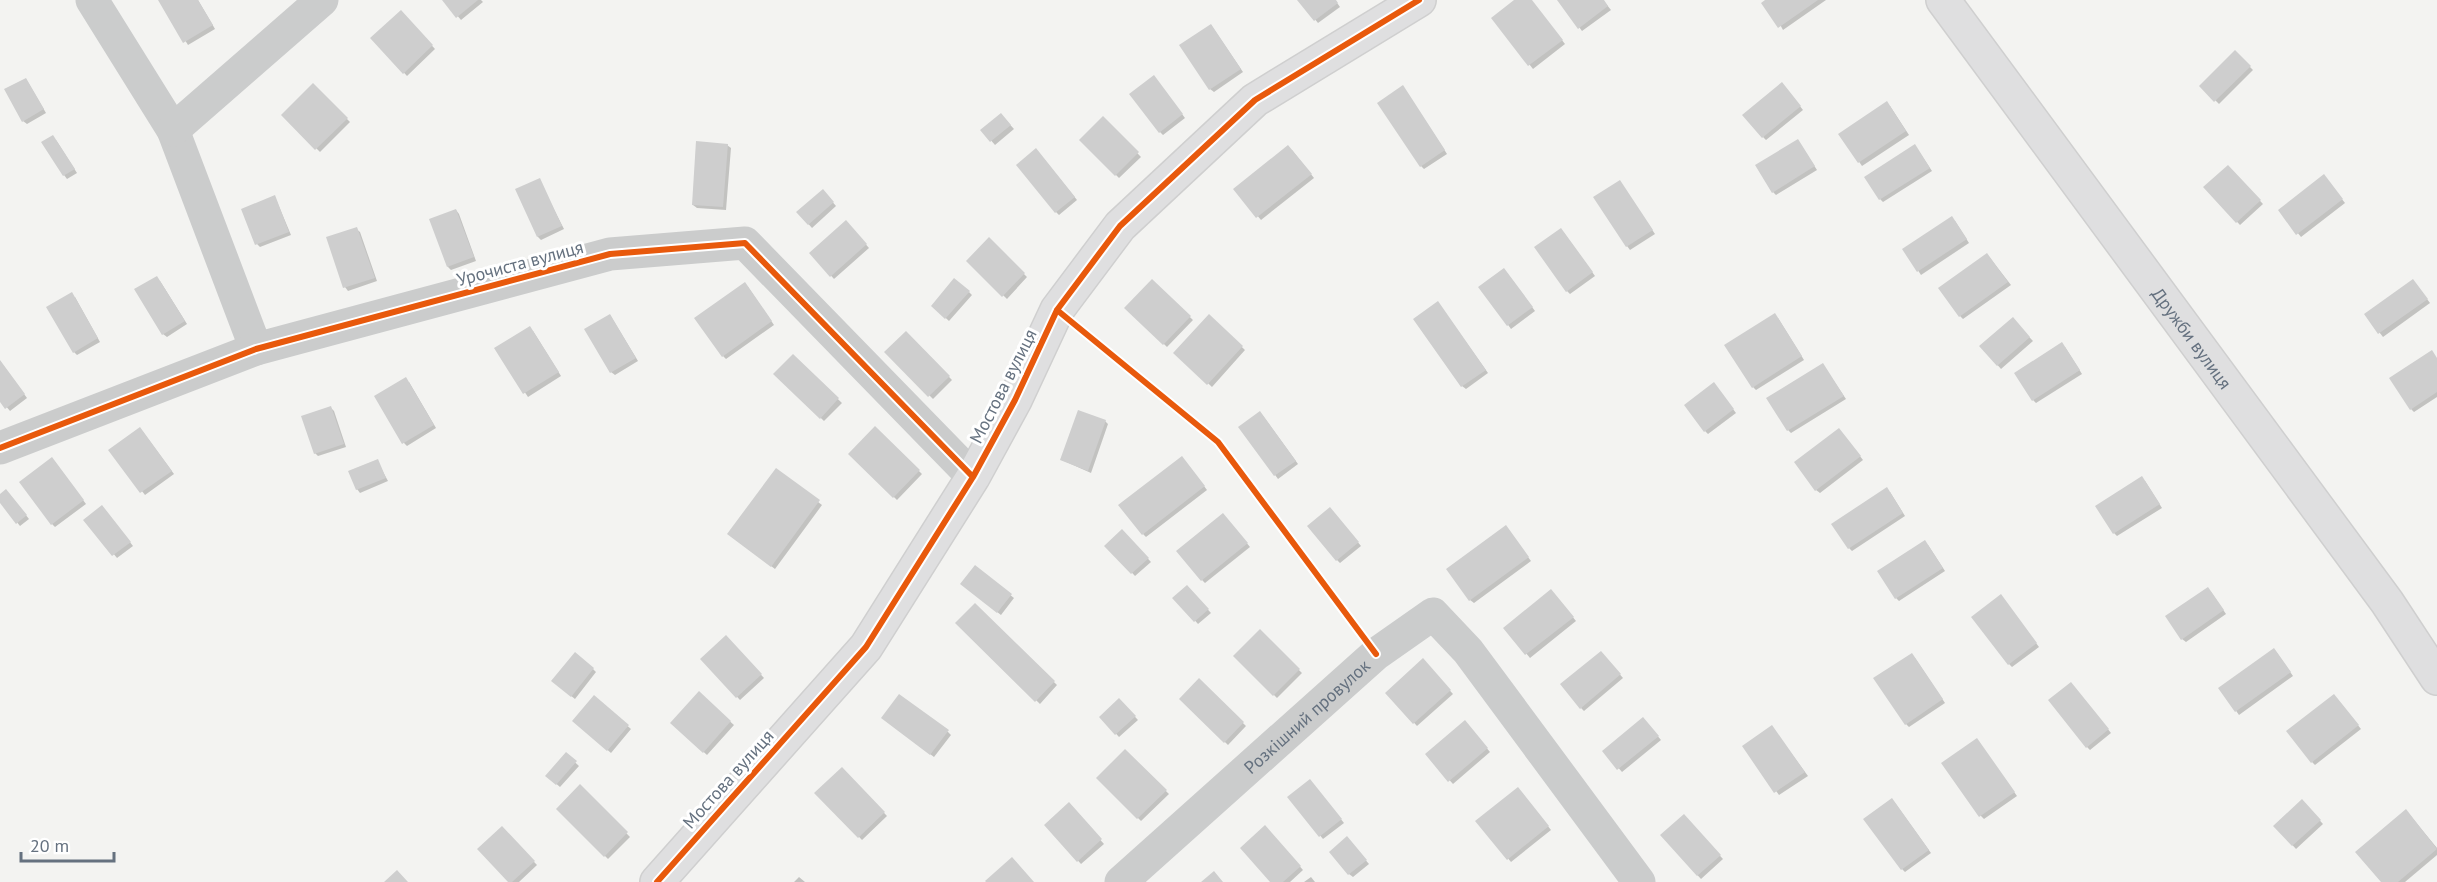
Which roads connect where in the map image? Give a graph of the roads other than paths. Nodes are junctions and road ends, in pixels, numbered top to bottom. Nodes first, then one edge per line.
1 (92, 0) edge
2 (322, 0) edge
3 (1419, 0) edge
4 (1943, 0) edge
5 (173, 130) junction
6 (256, 349) junction
7 (0, 448) edge
8 (973, 477) junction
9 (2437, 678) edge
10 (657, 882) edge
11 (1121, 882) edge
12 (1639, 882) edge

1 - 5 street
2 - 5 street
3 - 8 street, Мостова вулиця
4 - 9 street, Дружби вулиця
5 - 6 street
6 - 7 street, Урочиста вулиця
6 - 8 street, Урочиста вулиця
8 - 10 street, Мостова вулиця
11 - 12 street, Розкішний провулок

